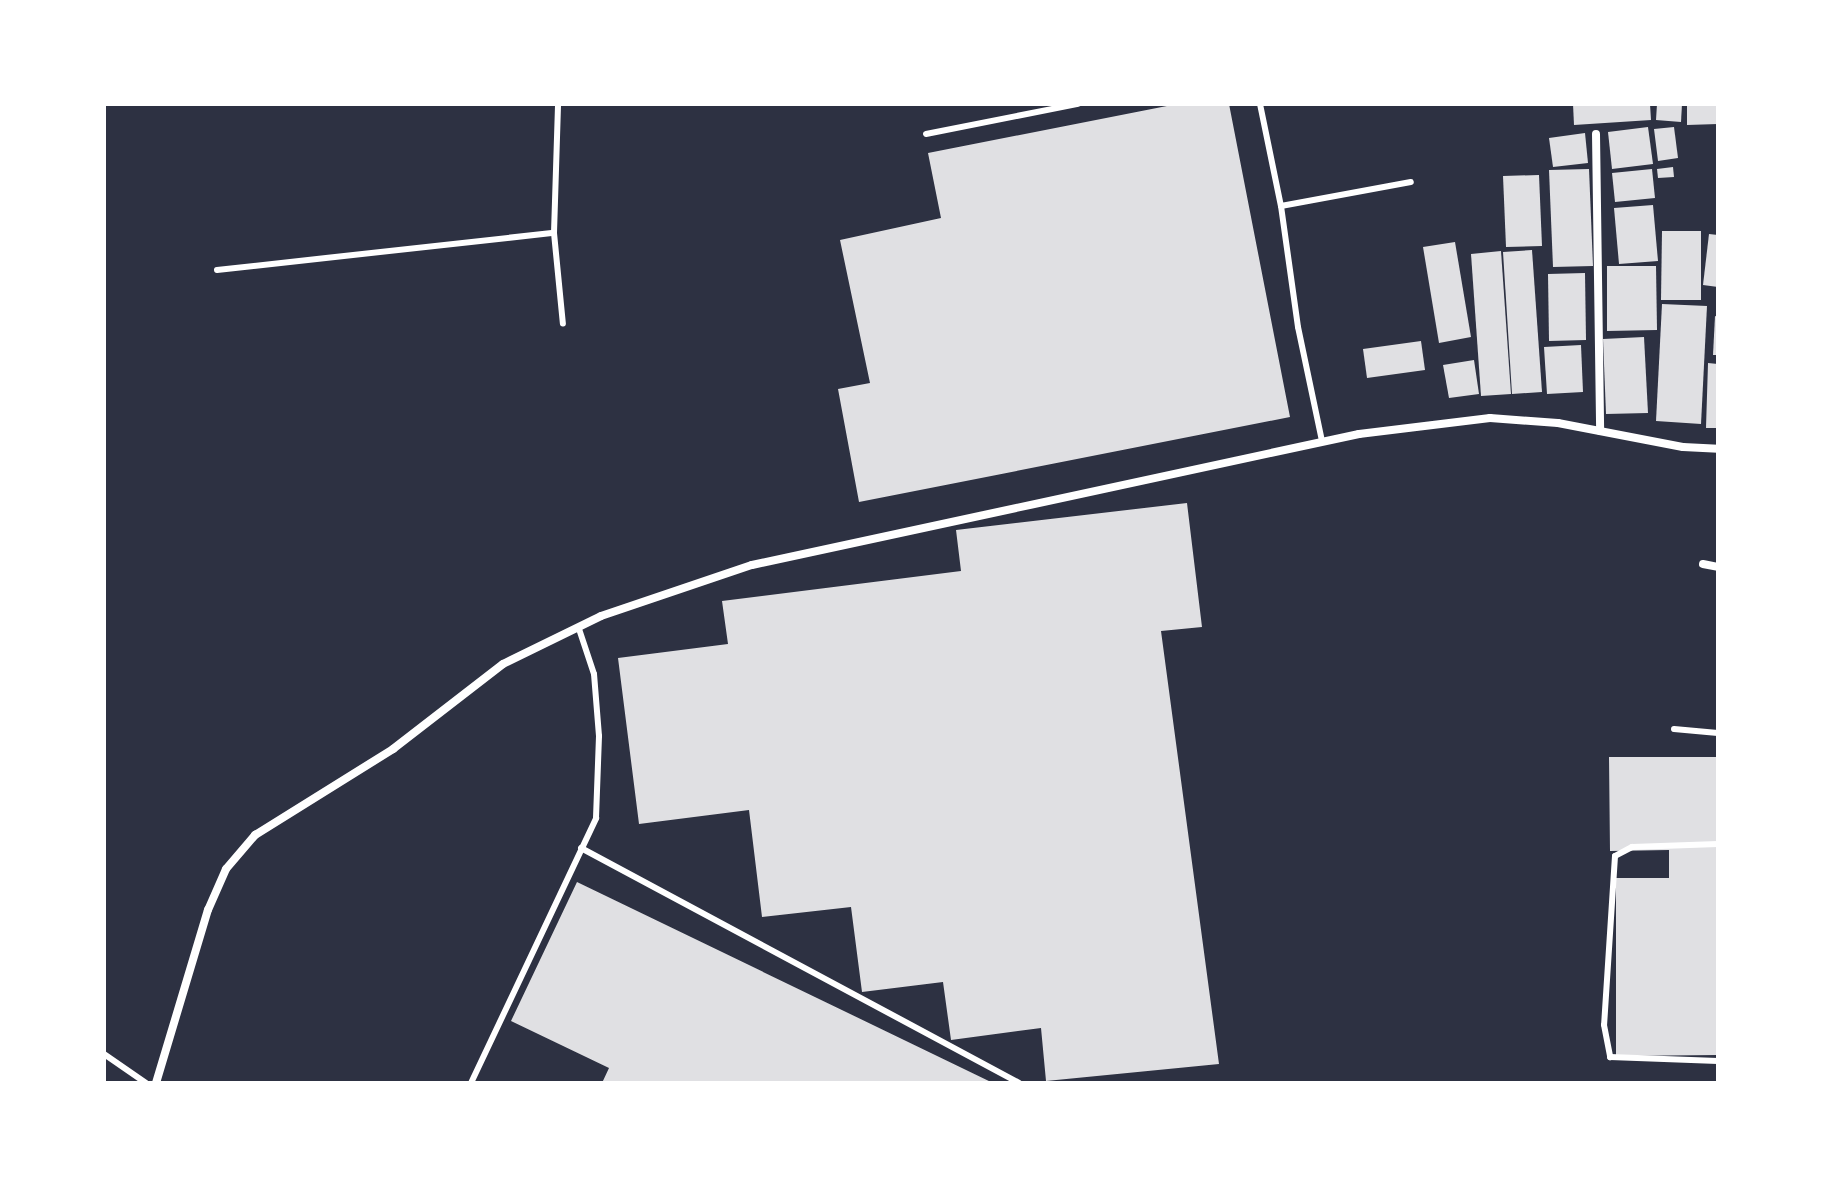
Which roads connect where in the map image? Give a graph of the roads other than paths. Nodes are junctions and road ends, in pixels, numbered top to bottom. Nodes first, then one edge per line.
1 (558, 104) edge
2 (1078, 104) edge
3 (1260, 104) edge
4 (926, 134) dead end
5 (1596, 134) dead end
6 (1411, 182) dead end
7 (1281, 206) junction
8 (554, 233) junction
9 (217, 270) dead end
10 (563, 324) dead end
11 (1600, 431) junction
12 (1322, 441) junction
13 (1718, 449) edge
14 (1703, 564) dead end
15 (1718, 567) edge
16 (579, 629) junction
17 (1674, 729) dead end
18 (1718, 733) edge
19 (1718, 844) edge
20 (581, 848) junction
21 (104, 1054) edge
22 (1718, 1061) edge
23 (146, 1083) edge
24 (156, 1083) edge
25 (471, 1083) edge
26 (1019, 1083) edge

1 - 8 lane
2 - 4 lane
3 - 7 lane
5 - 11 street
6 - 7 lane
7 - 12 lane
8 - 9 lane
8 - 10 lane
11 - 12 street
11 - 13 street
12 - 16 street
14 - 15 street
16 - 20 lane
16 - 24 street
17 - 18 lane
19 - 22 lane
20 - 25 lane
20 - 26 lane
21 - 23 lane

